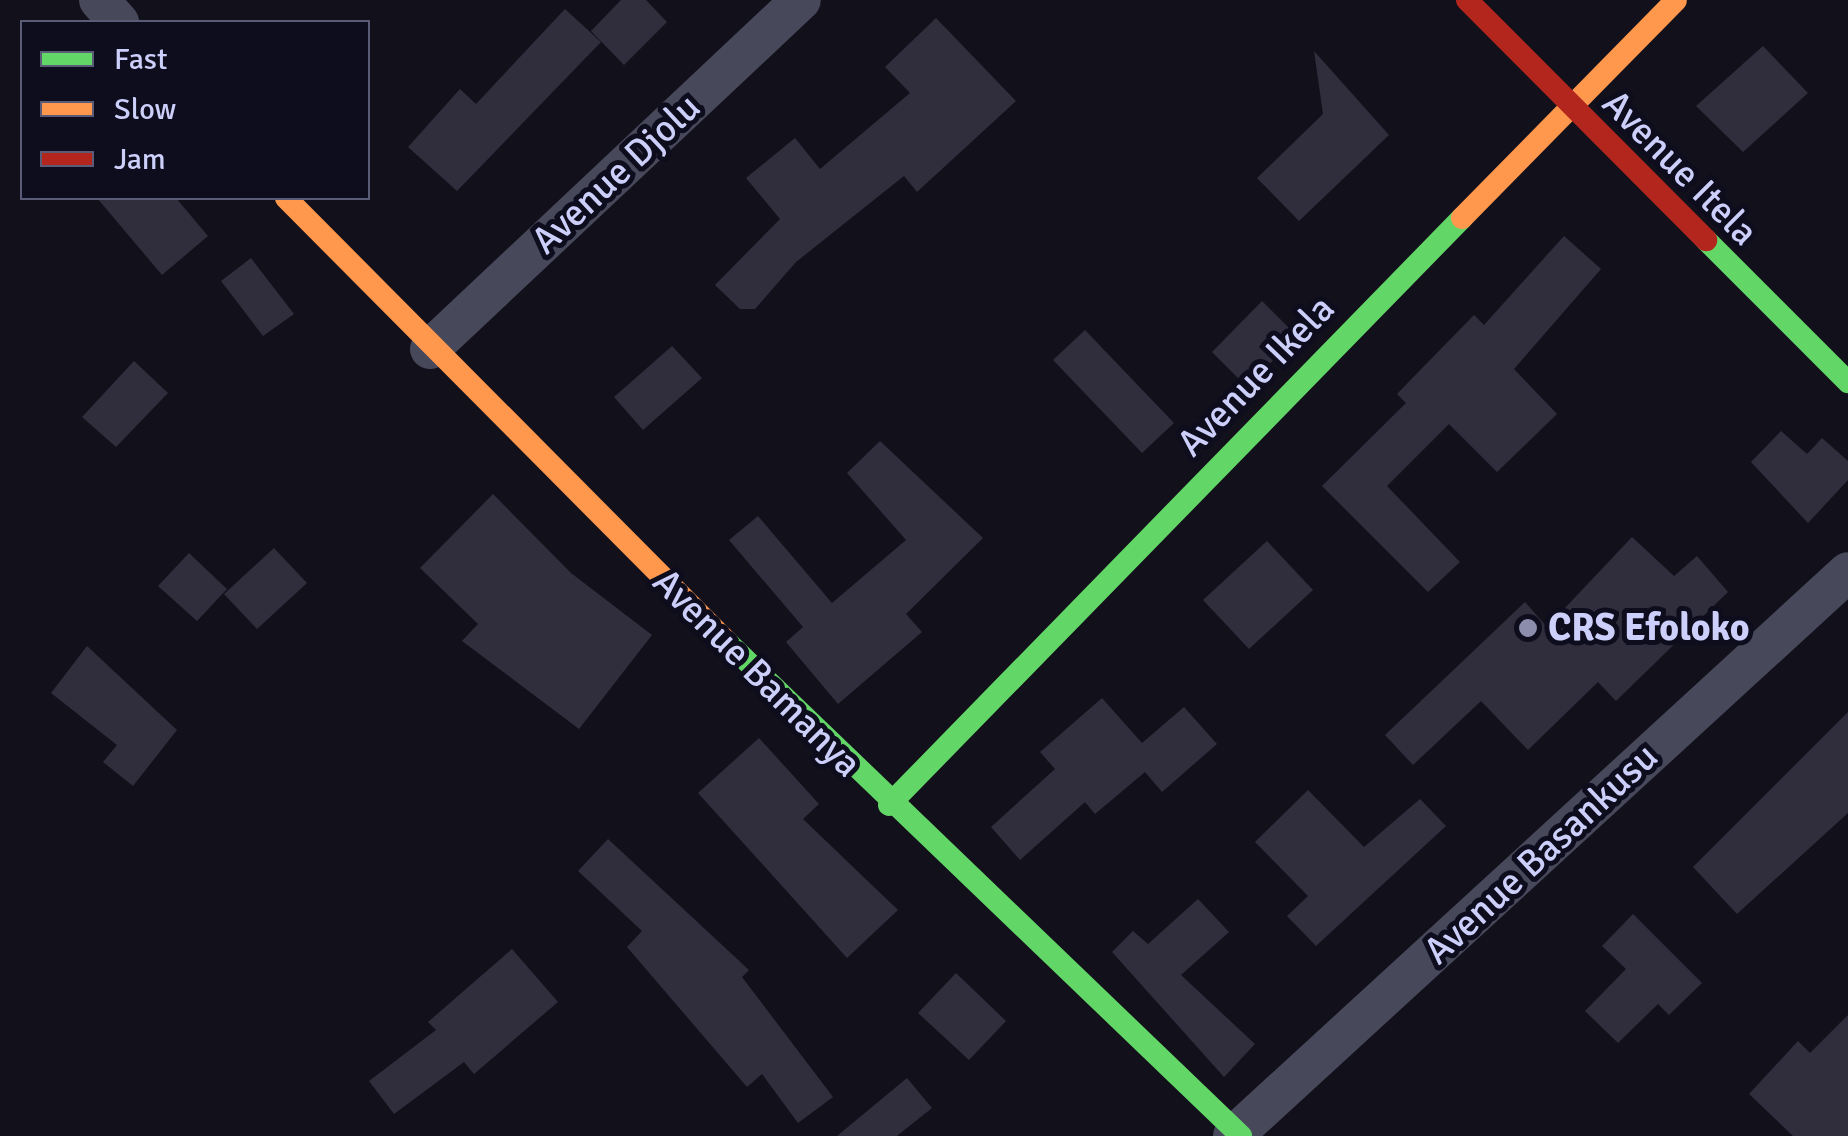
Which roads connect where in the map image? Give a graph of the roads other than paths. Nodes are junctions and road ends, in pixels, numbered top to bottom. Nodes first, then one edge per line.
1 (802, 0) edge
2 (1467, 0) edge
3 (1676, 0) edge
4 (1568, 106) junction
5 (288, 200) edge
6 (430, 349) junction
7 (1848, 382) edge
8 (1848, 572) edge
9 (889, 805) junction
10 (1237, 1135) edge

1 - 6 street, Avenue Djolu
2 - 4 street, Avenue Itela
3 - 4 street, Avenue Ikela
4 - 7 street, Avenue Itela
4 - 9 street, Avenue Ikela
5 - 6 street, Avenue Bamanya
6 - 9 street, Avenue Bamanya
8 - 10 street, Avenue Basankusu
9 - 10 street, Avenue Bamanya

